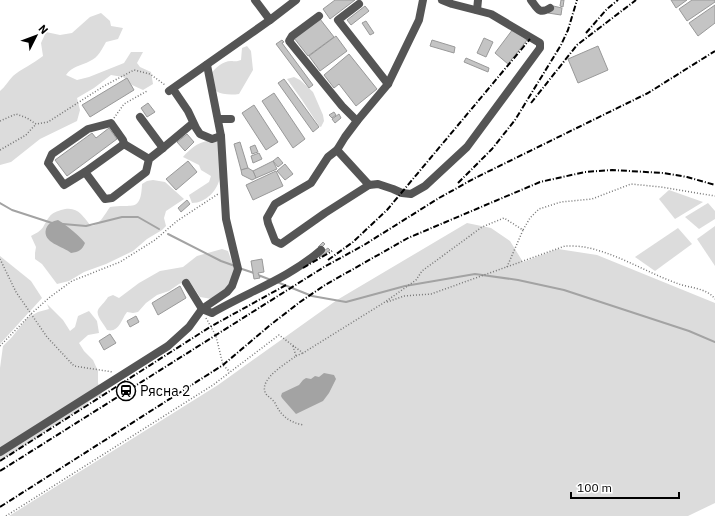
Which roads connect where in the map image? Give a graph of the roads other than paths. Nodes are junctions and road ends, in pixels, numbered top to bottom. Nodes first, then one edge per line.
1 (255, 0) edge
2 (296, 0) edge
3 (423, 0) edge
4 (442, 0) edge
5 (478, 0) edge
6 (531, 0) edge
7 (359, 4) dead end
8 (550, 8) dead end
9 (477, 10) junction
10 (319, 16) dead end
11 (270, 20) junction
12 (207, 65) junction
13 (388, 84) junction
14 (140, 117) dead end
15 (218, 119) junction
16 (230, 119) dead end
17 (357, 121) junction
18 (193, 123) junction
19 (221, 136) junction
20 (124, 144) junction
21 (163, 148) junction
22 (337, 150) junction
23 (149, 159) junction
24 (85, 172) junction
25 (369, 185) junction
26 (321, 250) dead end
27 (186, 282) dead end
28 (202, 309) junction
29 (0, 452) edge

1 - 11 lane
2 - 11 lane
3 - 13 lane
4 - 9 lane
5 - 9 lane
6 - 8 lane
7 - 13 lane
9 - 25 lane
10 - 17 lane
11 - 12 lane
12 - 15 lane
12 - 18 lane
13 - 17 lane
14 - 21 lane
15 - 16 lane
15 - 19 lane
17 - 22 lane
18 - 19 lane
18 - 21 lane
19 - 28 lane
20 - 23 lane
20 - 24 lane
20 - 24 lane
21 - 23 lane
22 - 25 lane
22 - 25 lane
23 - 24 lane
26 - 28 lane
27 - 28 lane
28 - 29 lane

